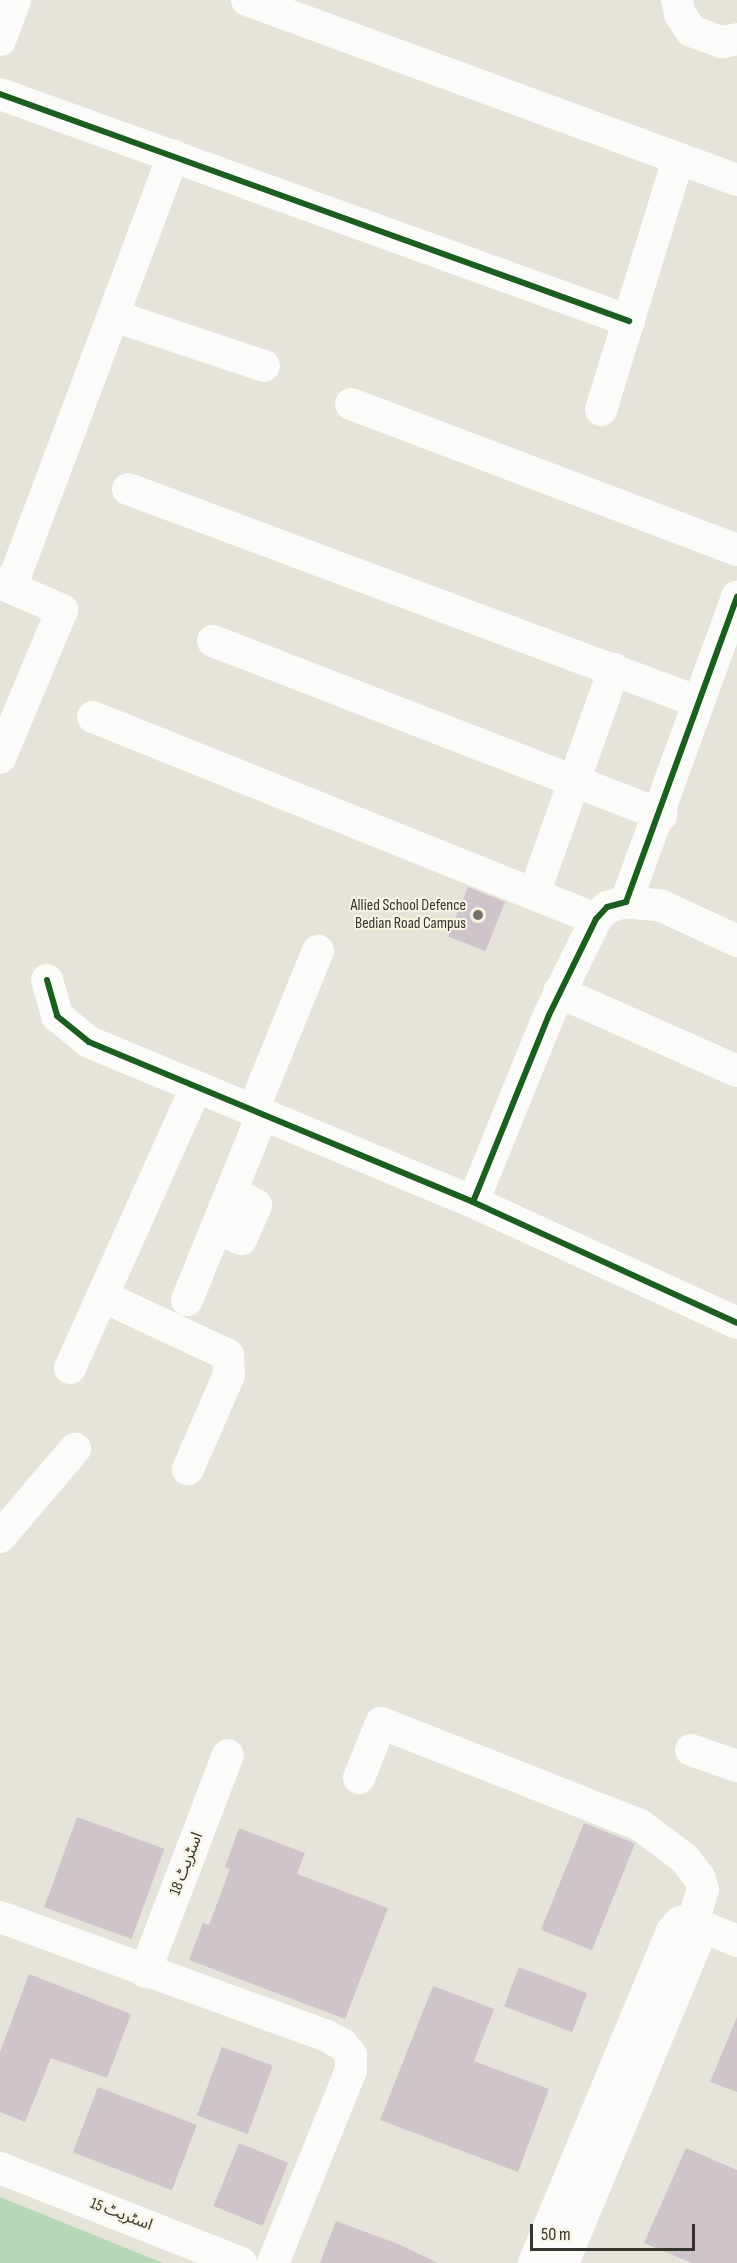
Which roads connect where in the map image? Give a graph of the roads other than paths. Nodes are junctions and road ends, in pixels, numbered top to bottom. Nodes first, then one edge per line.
1 (15, 0) edge
2 (247, 0) edge
3 (677, 0) edge
4 (737, 39) edge
5 (0, 40) edge
6 (0, 94) edge
7 (173, 155) junction
8 (678, 159) junction
9 (737, 180) edge
10 (114, 316) junction
11 (629, 321) junction
12 (264, 366) dead end
13 (351, 404) dead end
14 (601, 410) dead end
15 (128, 489) dead end
16 (737, 550) edge
17 (5, 585) edge
18 (737, 597) edge
19 (213, 641) dead end
20 (614, 669) junction
21 (699, 702) junction
22 (93, 717) dead end
23 (0, 758) edge
24 (575, 782) junction
25 (661, 815) junction
26 (534, 894) junction
27 (626, 902) junction
28 (596, 919) junction
29 (737, 941) edge
30 (318, 951) dead end
31 (46, 980) dead end
32 (560, 992) junction
33 (737, 1071) edge
34 (196, 1088) junction
35 (258, 1113) junction
36 (473, 1202) junction
37 (102, 1296) junction
38 (187, 1300) dead end
39 (737, 1323) edge
40 (70, 1368) dead end
41 (75, 1449) dead end
42 (188, 1469) dead end
43 (0, 1537) edge
44 (691, 1750) dead end
45 (228, 1755) dead end
46 (737, 1766) edge
47 (359, 1778) dead end
48 (0, 1917) edge
49 (693, 1922) junction
50 (737, 1941) edge
51 (145, 1972) junction
52 (0, 2168) edge
53 (242, 2263) edge
54 (273, 2263) edge
55 (534, 2263) edge
56 (563, 2263) edge

1 - 5 street
2 - 8 street
3 - 4 street
6 - 7 street
7 - 10 street
7 - 11 street
8 - 9 street
8 - 11 street
10 - 12 street
10 - 17 street
11 - 14 street
13 - 16 street
15 - 20 street
17 - 23 street
18 - 21 street
19 - 24 street
20 - 21 street
20 - 24 street
21 - 25 street
22 - 26 street
24 - 25 street
24 - 26 street
25 - 27 street
26 - 28 street
27 - 28 street
27 - 29 street
28 - 32 street
30 - 35 street
31 - 34 street
32 - 33 street
32 - 36 street
34 - 35 street
34 - 37 street
35 - 36 street
35 - 38 street
36 - 39 street
37 - 40 street
37 - 42 street
41 - 43 street
44 - 46 street
45 - 51 street, اسٹریٹ 18
47 - 49 street
48 - 51 street
49 - 50 street
49 - 55 street
49 - 56 street
51 - 54 street
52 - 53 street, اسٹریٹ 15

